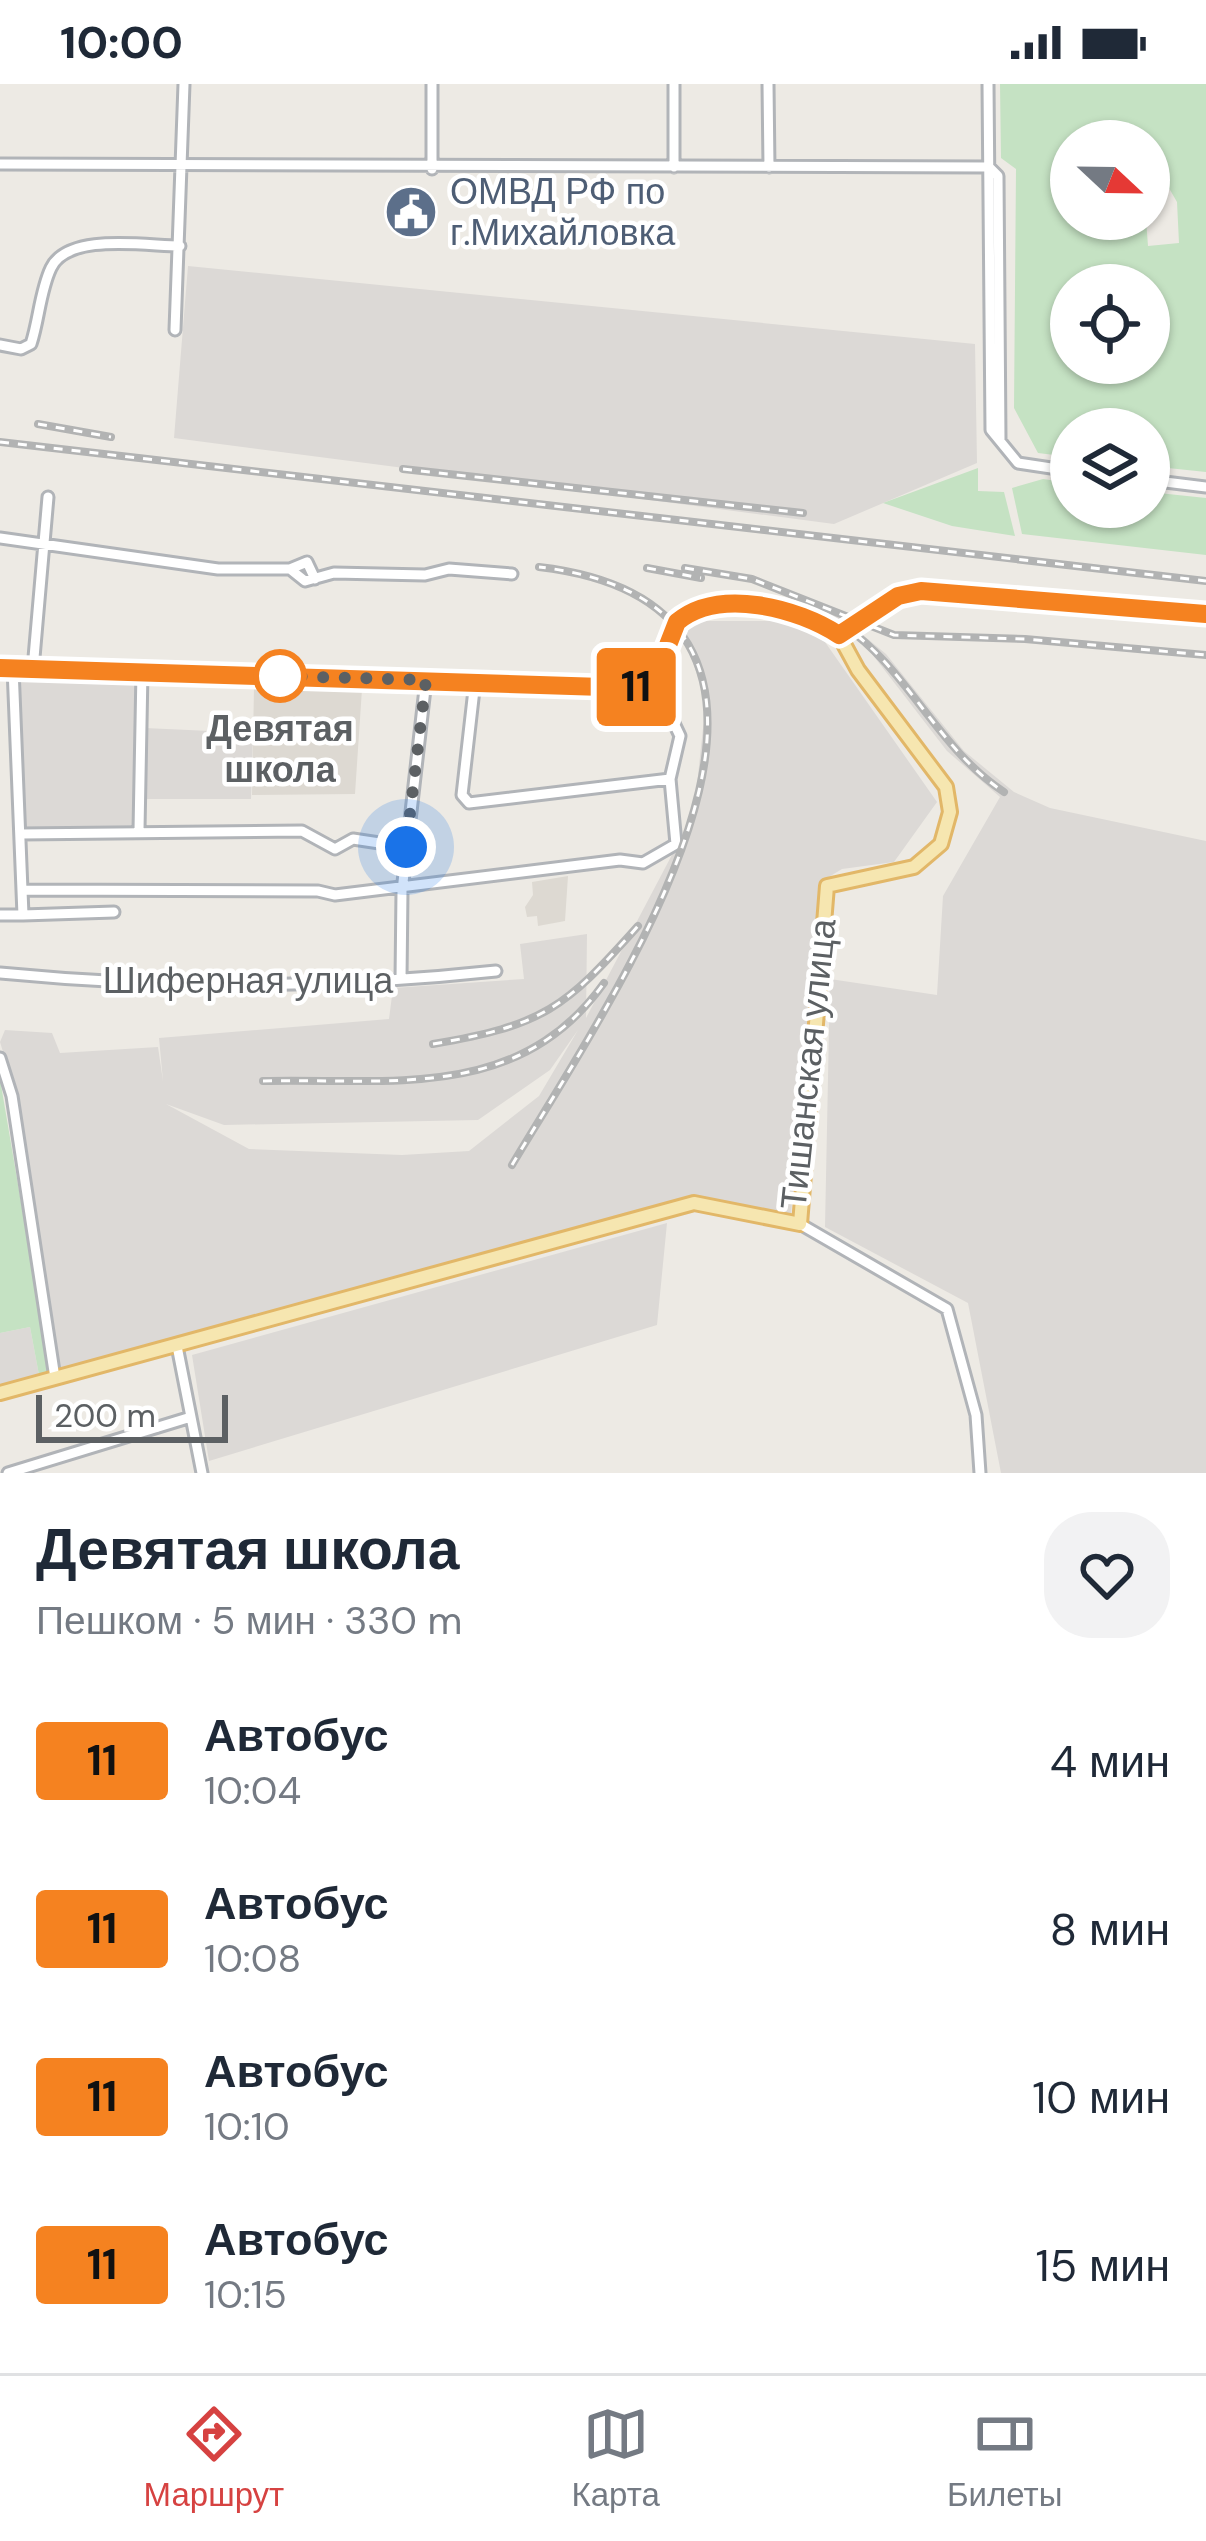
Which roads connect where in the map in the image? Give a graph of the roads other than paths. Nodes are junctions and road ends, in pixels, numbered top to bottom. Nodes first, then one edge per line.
1 (184, 84) edge
2 (432, 84) edge
3 (674, 84) edge
4 (768, 84) edge
5 (988, 84) edge
6 (0, 164) edge
7 (184, 164) junction
8 (674, 167) junction
9 (769, 167) junction
10 (989, 167) junction
11 (432, 169) junction
12 (180, 246) junction
13 (175, 330) dead end
14 (0, 345) edge
15 (1050, 468) edge
16 (1170, 483) edge
17 (1206, 487) edge
18 (48, 496) dead end
19 (0, 538) edge
20 (44, 545) junction
21 (512, 574) dead end
22 (1206, 614) edge
23 (839, 635) junction
24 (0, 668) edge
25 (14, 668) junction
26 (33, 669) junction
27 (142, 671) junction
28 (426, 680) junction
29 (475, 681) junction
30 (654, 681) junction
31 (17, 752) junction
32 (0, 754) edge
33 (670, 779) junction
34 (139, 830) junction
35 (21, 834) junction
36 (406, 847) junction
37 (23, 890) junction
38 (402, 891) junction
39 (114, 913) dead end
40 (0, 915) edge
41 (23, 915) junction
42 (496, 971) dead end
43 (0, 973) edge
44 (401, 979) junction
45 (0, 1058) edge
46 (6, 1097) edge
47 (800, 1225) junction
48 (177, 1346) junction
49 (56, 1378) junction
50 (0, 1393) edge
51 (191, 1418) junction
52 (8, 1473) edge
53 (202, 1473) edge
54 (980, 1473) edge

1 - 7 street
2 - 11 street
3 - 8 street
4 - 9 street
5 - 10 street
6 - 7 street
7 - 11 street
7 - 12 street
8 - 9 street
8 - 11 street
9 - 10 street
10 - 15 street
12 - 13 street
12 - 14 street
16 - 17 street
18 - 20 street
19 - 20 street
20 - 21 street
20 - 26 street
22 - 23 main road
23 - 30 street
23 - 47 main road, Тишанская улица
24 - 25 street
25 - 26 street
25 - 31 street
26 - 27 street
27 - 28 street
27 - 34 street
28 - 29 street
28 - 36 street
29 - 30 street
29 - 33 street
30 - 33 street
31 - 32 street
31 - 35 street
33 - 38 street
34 - 35 street
34 - 36 street
35 - 37 street
36 - 38 street
37 - 38 street
37 - 41 street
38 - 44 street
39 - 41 street
40 - 41 street
42 - 44 street, Шиферная улица
43 - 44 street, Шиферная улица
45 - 46 street
46 - 49 street
47 - 48 main road, Тишанская улица
47 - 54 street
48 - 49 main road, Тишанская улица
48 - 51 street
49 - 50 main road, Тишанская улица
51 - 52 street
51 - 53 street

